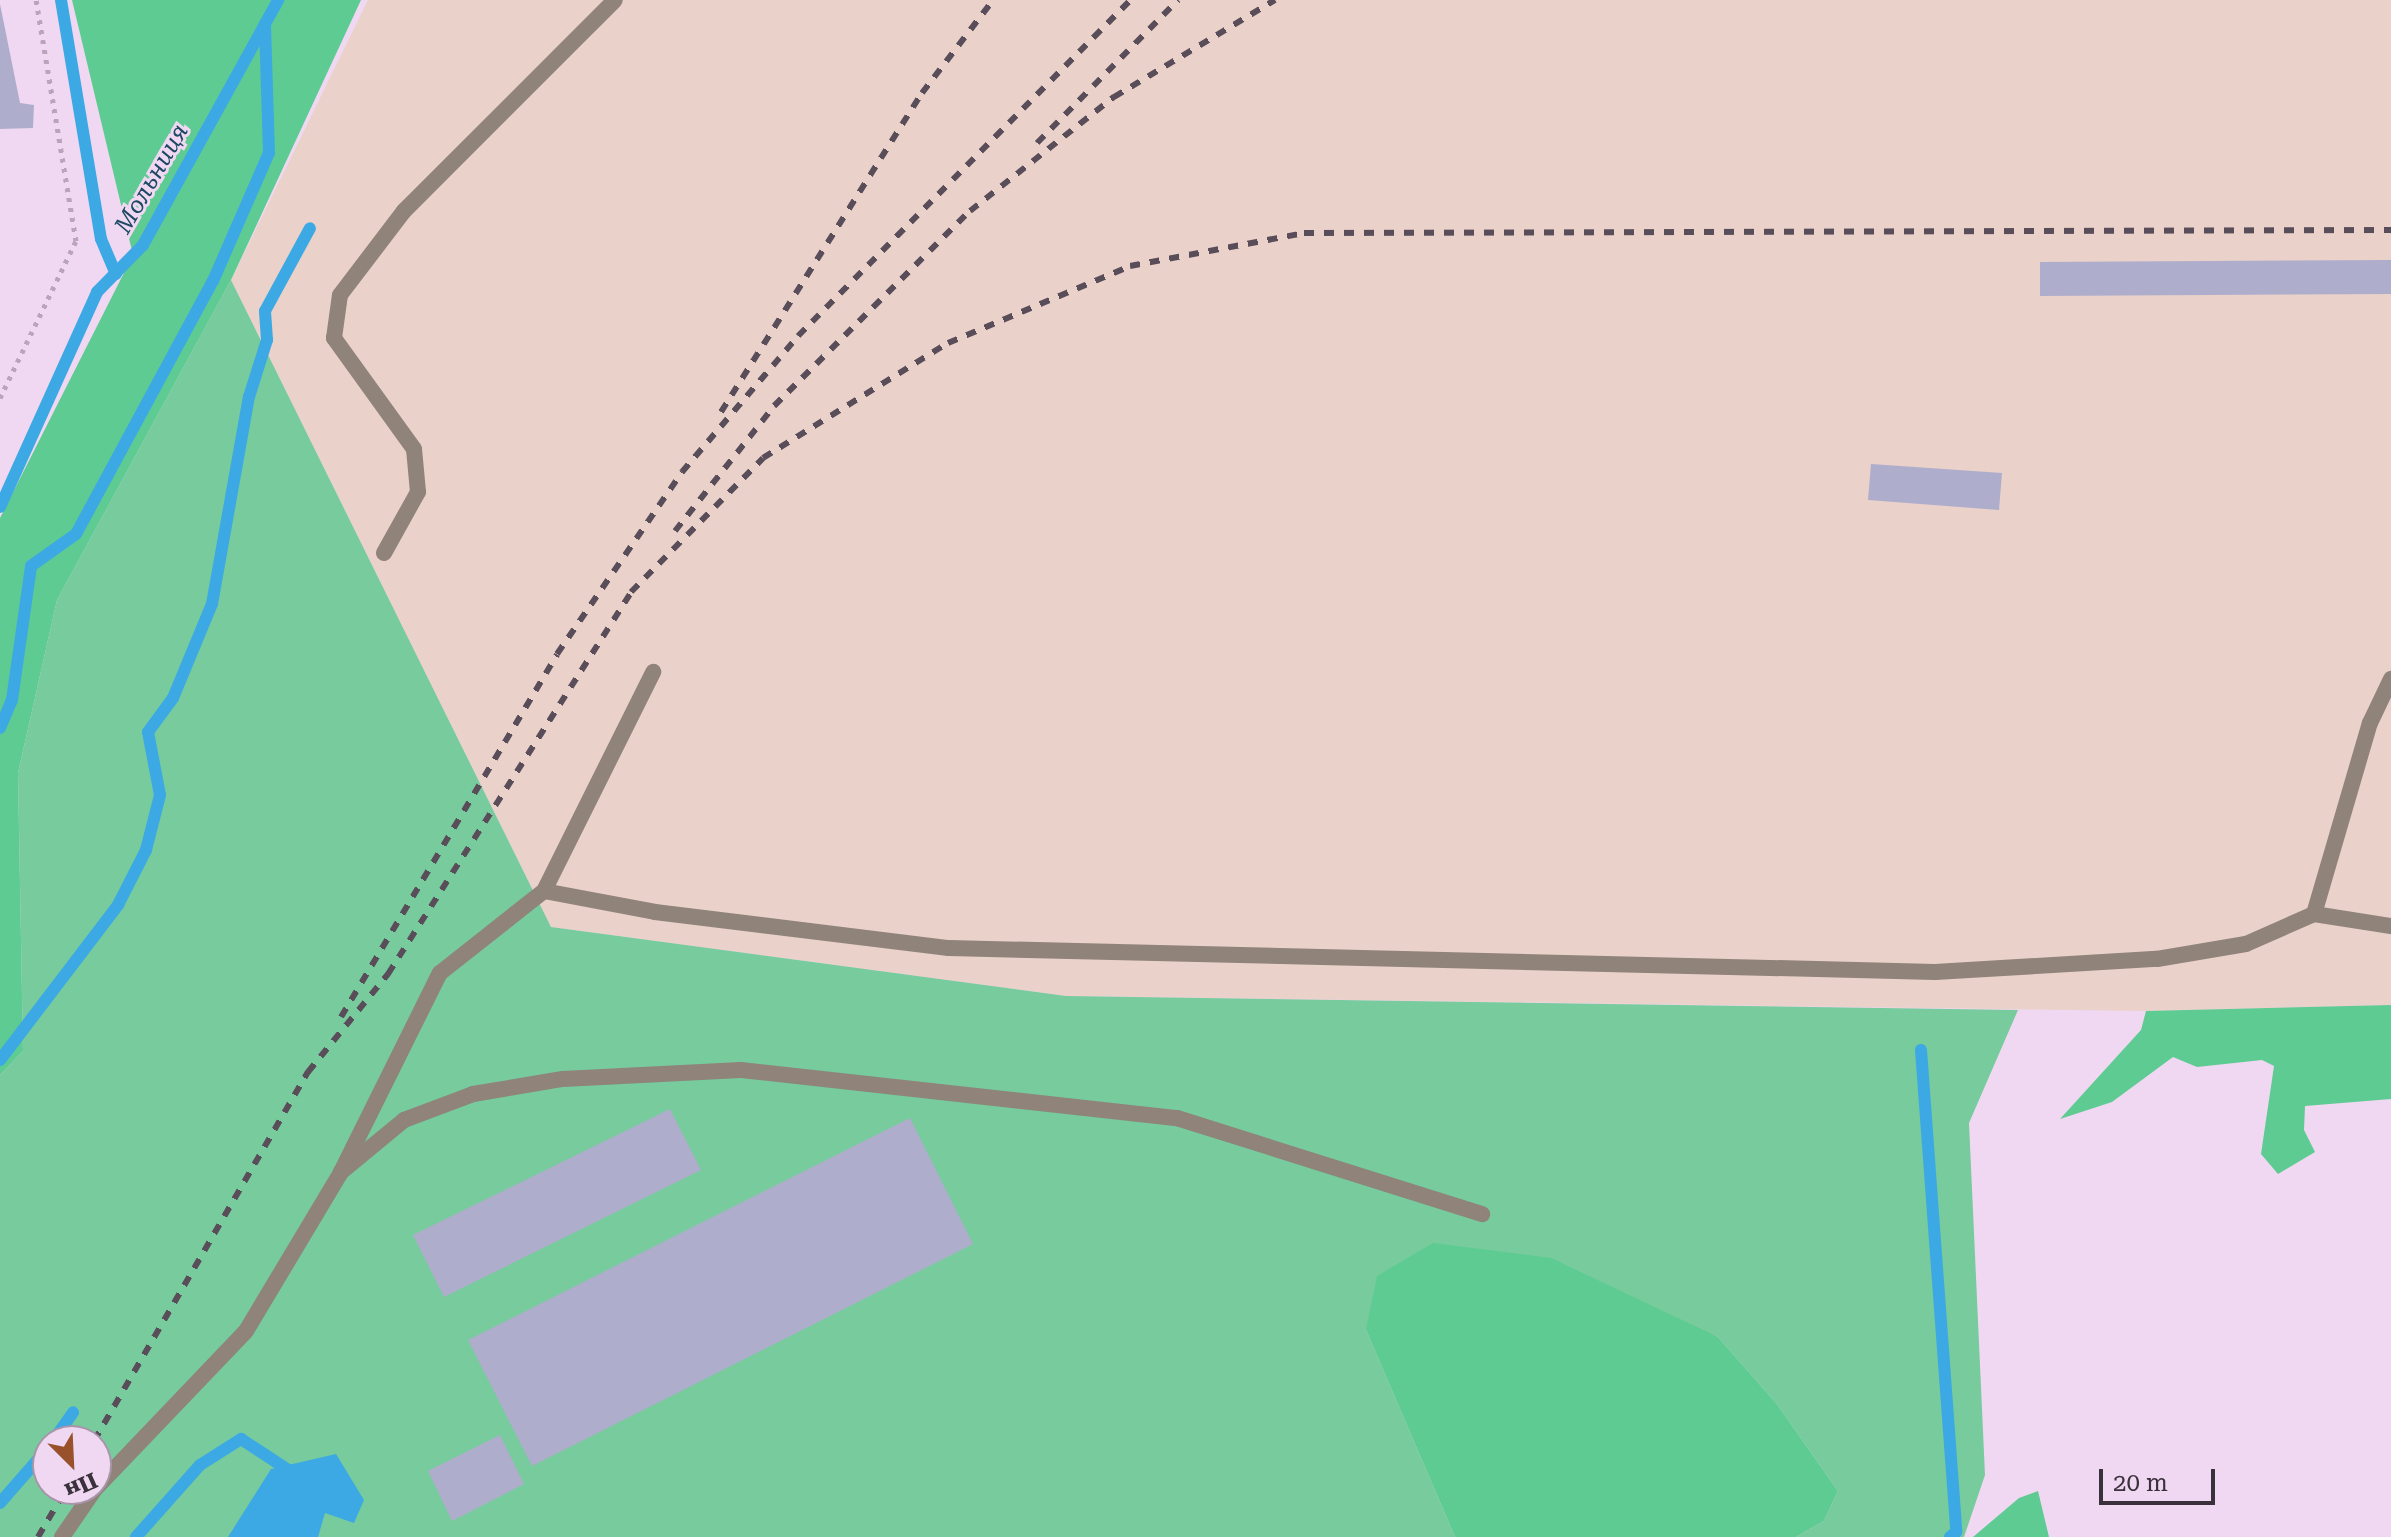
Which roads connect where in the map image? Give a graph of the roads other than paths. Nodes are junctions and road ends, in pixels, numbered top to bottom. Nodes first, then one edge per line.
1 (615, 0) edge
2 (384, 553) dead end
3 (653, 672) dead end
4 (2391, 679) edge
5 (544, 891) junction
6 (2314, 914) junction
7 (2391, 926) edge
8 (341, 1172) junction
9 (1482, 1214) dead end
10 (112, 1470) edge
11 (84, 1505) edge
12 (62, 1537) edge

1 - 2 lane
3 - 5 lane
4 - 6 lane
5 - 6 lane
5 - 8 lane
6 - 7 lane
8 - 9 lane
8 - 10 lane
11 - 12 lane

